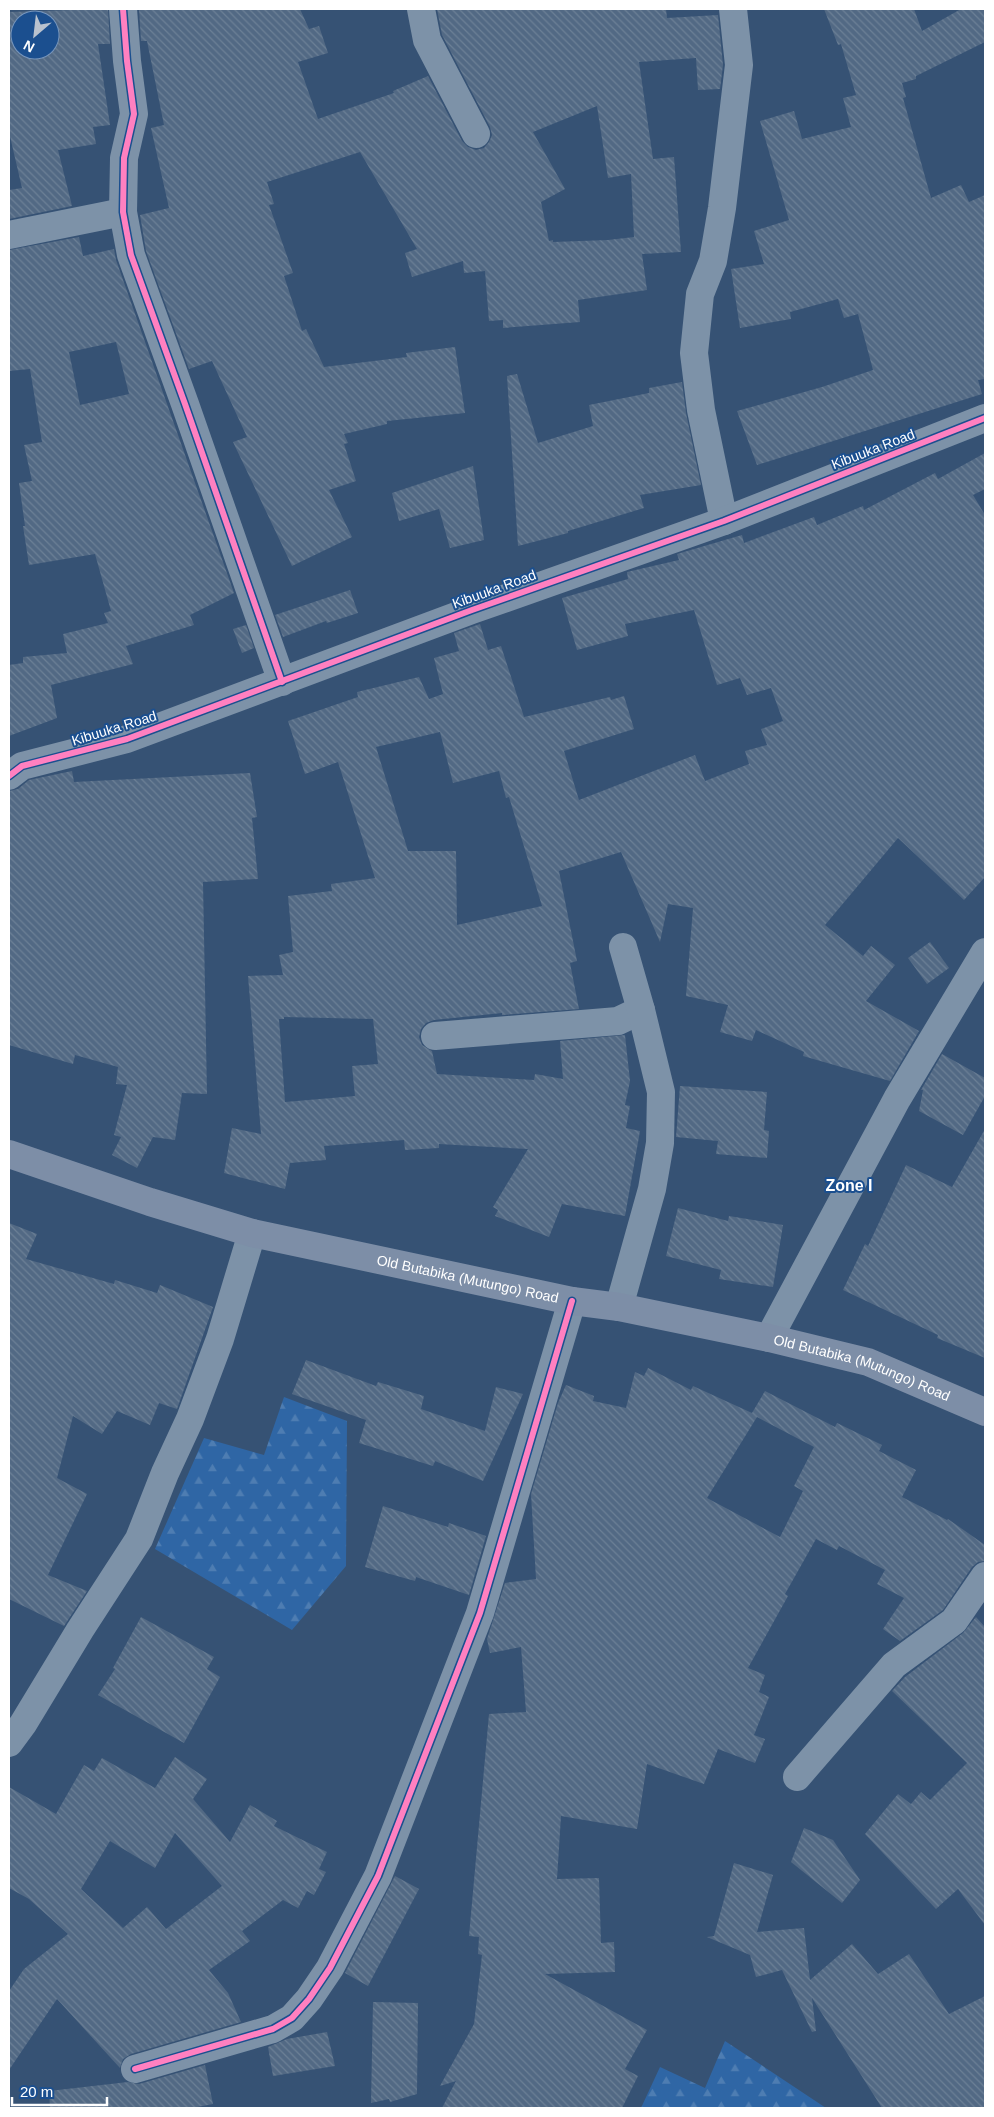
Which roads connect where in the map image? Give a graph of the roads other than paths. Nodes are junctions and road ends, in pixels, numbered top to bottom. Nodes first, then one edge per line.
1 (123, 9) edge
2 (421, 9) edge
3 (733, 9) edge
4 (476, 134) dead end
5 (122, 212) junction
6 (9, 235) edge
7 (985, 418) edge
8 (724, 521) junction
9 (282, 682) junction
10 (9, 776) edge
11 (623, 947) dead end
12 (985, 952) edge
13 (641, 1010) junction
14 (435, 1036) dead end
15 (9, 1154) edge
16 (252, 1233) junction
17 (572, 1301) junction
18 (619, 1307) junction
19 (769, 1338) junction
20 (985, 1412) edge
21 (985, 1576) edge
22 (9, 1743) edge
23 (797, 1777) dead end
24 (135, 2069) dead end

1 - 5 street
2 - 4 street
3 - 8 street
5 - 6 street
5 - 9 street
7 - 8 street, Kibuuka Road
8 - 9 street, Kibuuka Road
9 - 10 street, Kibuuka Road
11 - 13 street
12 - 19 street
13 - 14 street
13 - 18 street
15 - 16 main road, Old Butabika (Mutungo) Road
16 - 17 main road, Old Butabika (Mutungo) Road
16 - 22 street
17 - 18 main road, Old Butabika (Mutungo) Road
17 - 24 street
18 - 19 main road, Old Butabika (Mutungo) Road
19 - 20 main road, Old Butabika (Mutungo) Road
21 - 23 street

